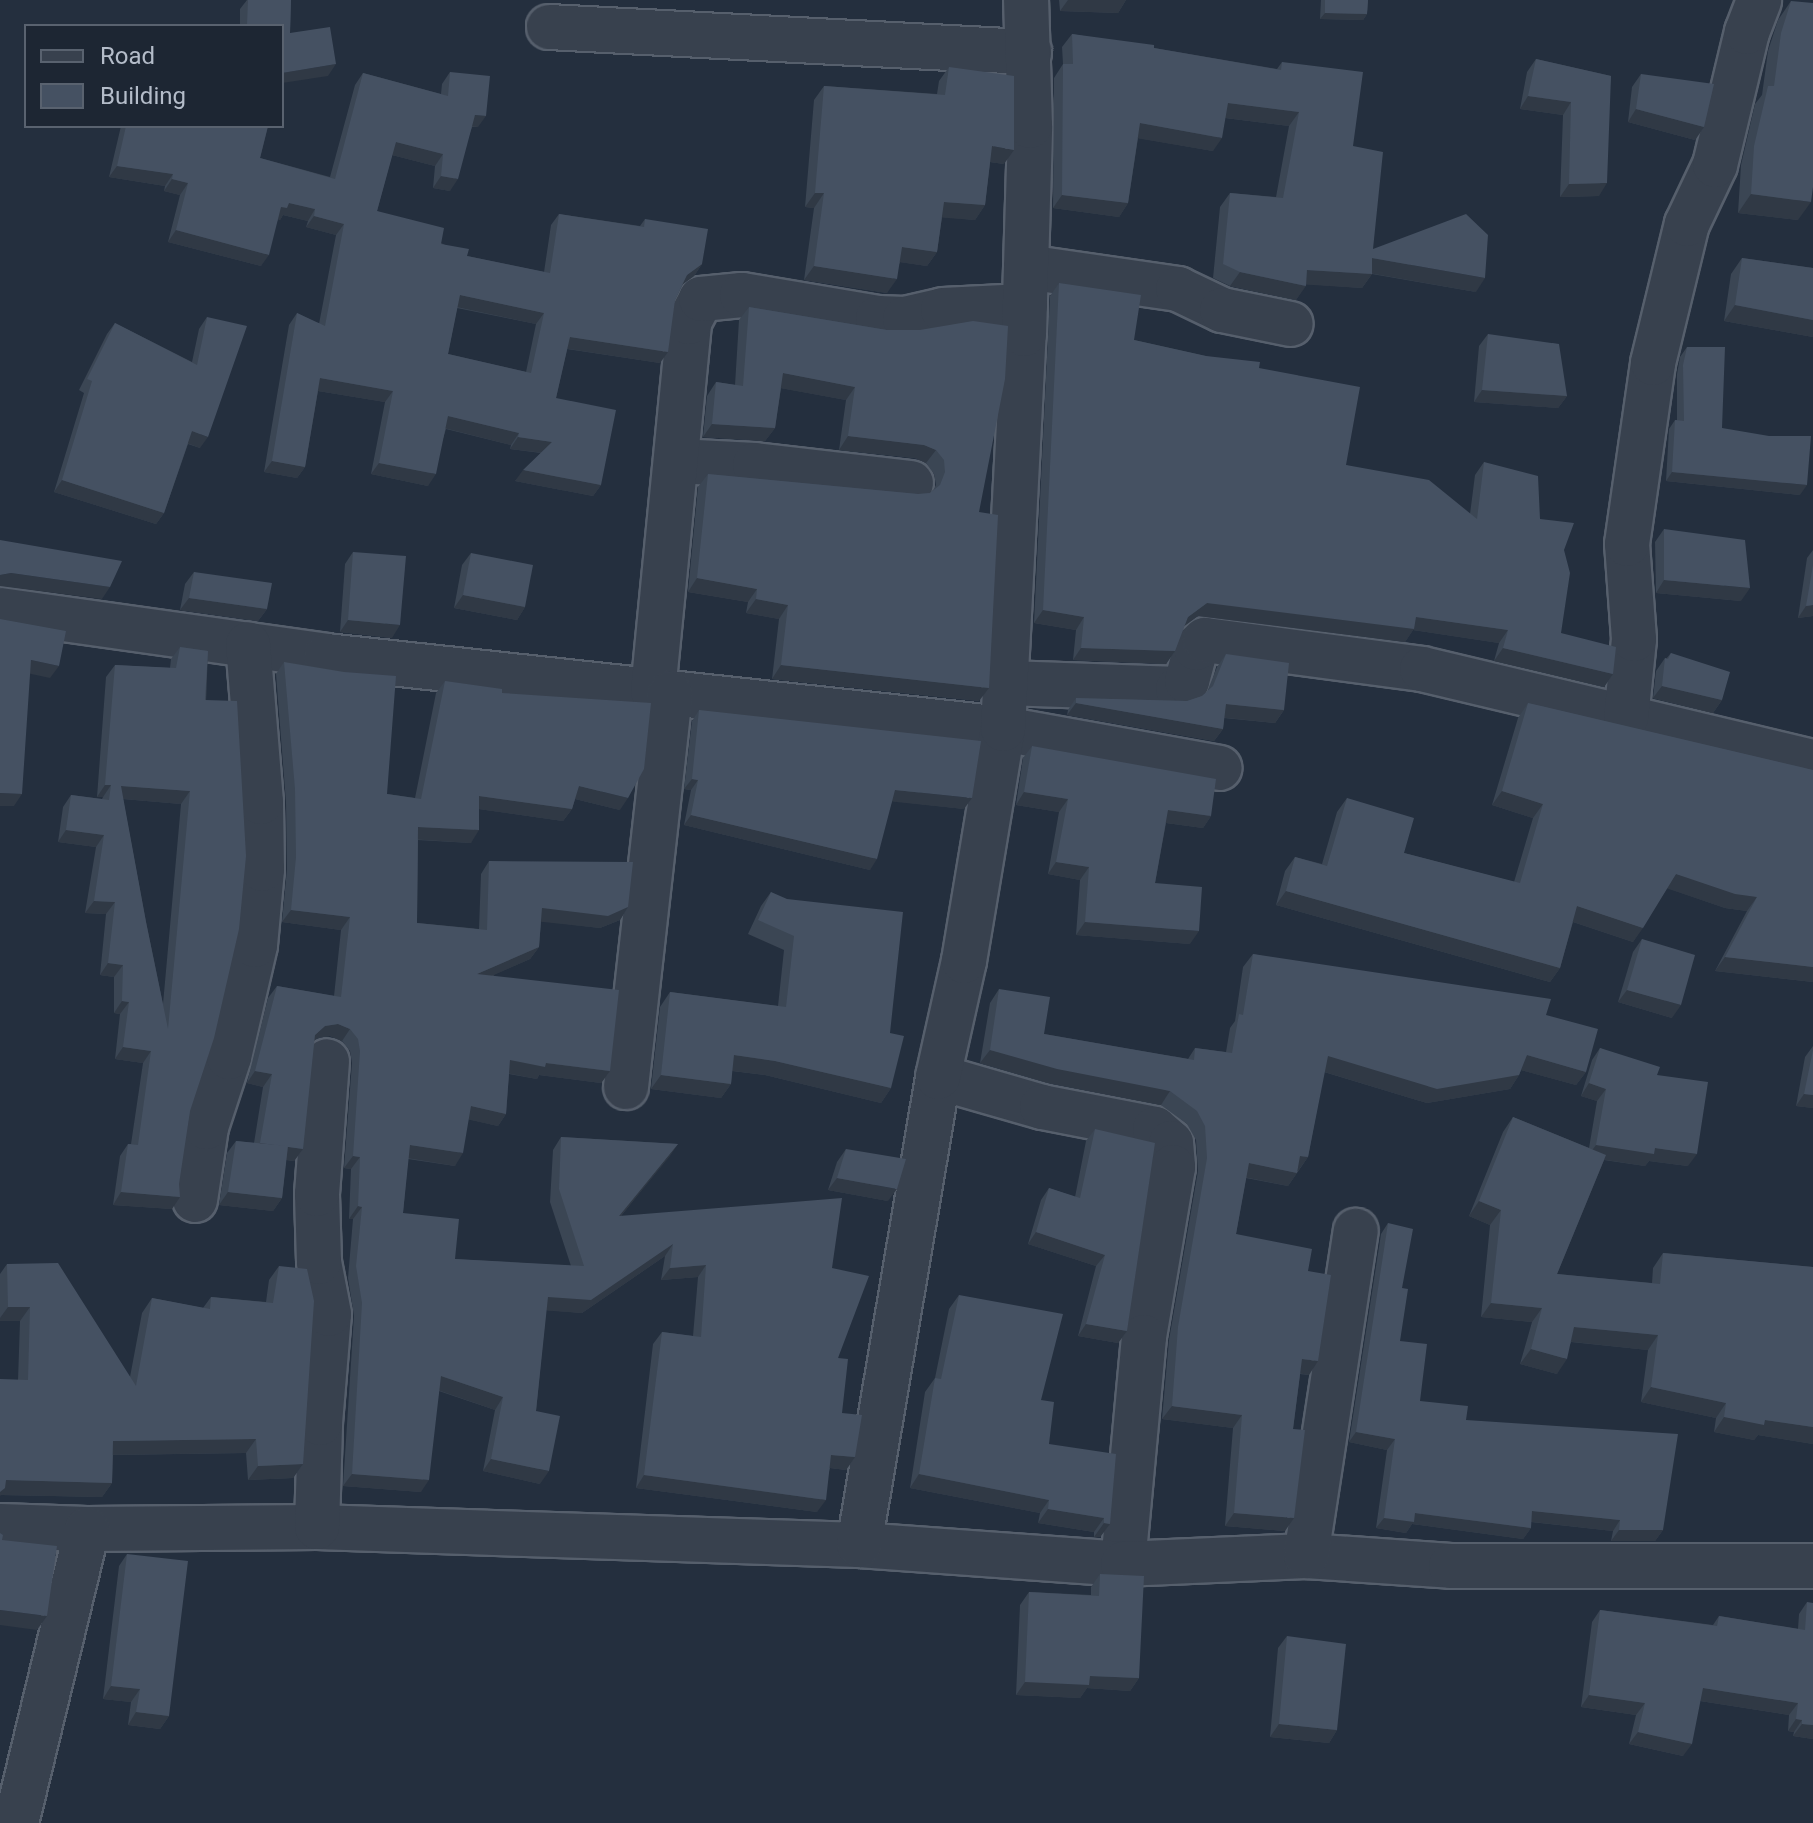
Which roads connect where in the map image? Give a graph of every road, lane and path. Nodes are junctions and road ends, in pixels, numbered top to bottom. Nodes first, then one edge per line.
1 (1026, 0) edge
2 (1759, 0) edge
3 (549, 27) dead end
4 (1029, 52) junction
5 (1025, 286) junction
6 (1291, 324) dead end
7 (676, 461) junction
8 (911, 483) dead end
9 (0, 610) edge
10 (248, 645) junction
11 (1006, 683) junction
12 (661, 692) junction
13 (1626, 718) junction
14 (1003, 729) junction
15 (1813, 762) edge
16 (1220, 768) dead end
17 (327, 1061) dead end
18 (938, 1077) junction
19 (626, 1087) dead end
20 (195, 1200) dead end
21 (1356, 1231) dead end
22 (0, 1526) edge
23 (317, 1527) junction
24 (87, 1529) junction
25 (859, 1545) junction
26 (1306, 1556) junction
27 (1123, 1564) junction
28 (1813, 1566) edge
29 (16, 1823) edge

1 - 4 street
2 - 13 street
3 - 4 street
4 - 5 street
5 - 6 street
5 - 7 street
5 - 11 street
7 - 8 street
7 - 12 street
9 - 10 street
10 - 12 street
10 - 20 street
11 - 13 street
11 - 14 street
12 - 14 street
12 - 19 street
13 - 15 street
14 - 16 street
14 - 18 street
17 - 23 street
18 - 25 street
18 - 27 street
21 - 26 street
22 - 24 street
23 - 24 street
23 - 25 street
24 - 29 street
25 - 27 street
26 - 27 street
26 - 28 street

